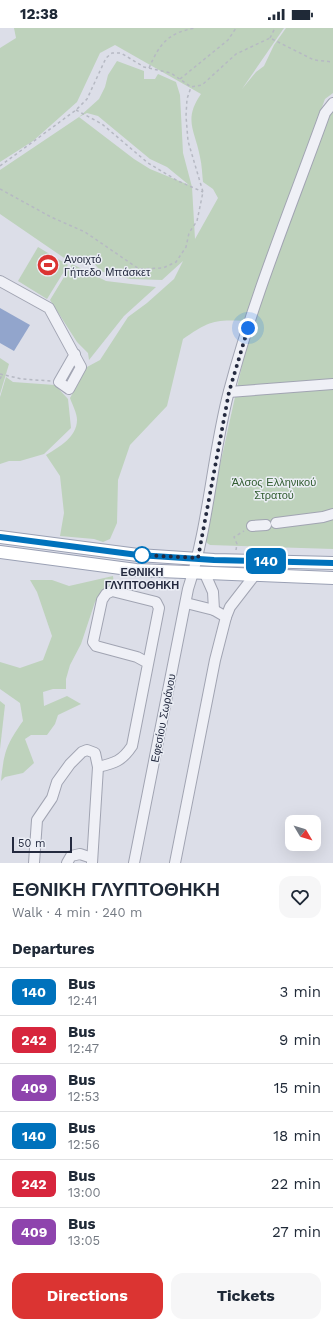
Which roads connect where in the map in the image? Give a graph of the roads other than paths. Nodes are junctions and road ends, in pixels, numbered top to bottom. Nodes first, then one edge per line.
1 (333, 103) edge
2 (0, 281) edge
3 (59, 382) road end
4 (333, 384) edge
5 (229, 392) junction
6 (333, 514) edge
7 (252, 526) road end
8 (0, 537) edge
9 (0, 552) edge
10 (198, 558) junction
11 (333, 563) edge
12 (199, 574) junction
13 (254, 576) junction
14 (333, 578) edge
15 (186, 603) junction
16 (214, 610) junction
17 (226, 617) junction
18 (148, 663) junction
19 (98, 767) junction
20 (92, 860) edge
21 (34, 863) edge
22 (67, 863) edge
23 (134, 863) edge
24 (175, 863) edge

1 - 5 street, Εφεσίου Σωράνου
2 - 3 street
4 - 5 street
5 - 10 street, Εφεσίου Σωράνου
6 - 7 street
8 - 10 main road
9 - 12 main road
10 - 11 main road
10 - 12 street, Εφεσίου Σωράνου
12 - 13 main road
12 - 15 street, Εφεσίου Σωράνου
12 - 16 street
13 - 14 main road
13 - 17 street
15 - 16 street
15 - 23 street, Εφεσίου Σωράνου
16 - 17 street
17 - 24 street
18 - 18 street
18 - 19 street
19 - 20 street
19 - 21 street
20 - 22 street

